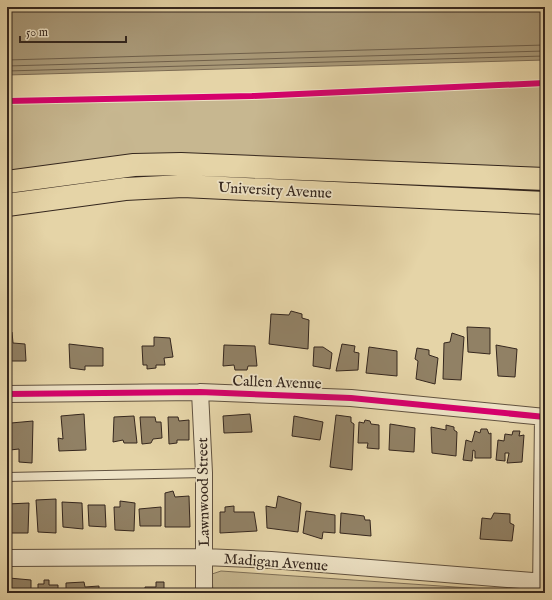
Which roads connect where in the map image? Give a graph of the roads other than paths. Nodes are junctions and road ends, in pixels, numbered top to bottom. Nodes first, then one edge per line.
1 (545, 179) edge
2 (7, 182) edge
3 (545, 203) edge
4 (7, 205) edge
5 (200, 392) junction
6 (7, 394) edge
7 (544, 417) edge
8 (204, 473) junction
9 (7, 477) edge
10 (7, 558) edge
11 (204, 558) junction
12 (542, 585) edge
13 (204, 593) edge

1 - 2 main road, University Avenue
3 - 4 main road, University Avenue
5 - 6 street, Callen Avenue
5 - 7 street, Callen Avenue
5 - 8 street, Lawnwood Street
7 - 12 street
8 - 9 lane
8 - 11 street, Lawnwood Street
10 - 11 street, Madigan Avenue
11 - 12 street, Madigan Avenue
11 - 13 street, Lawnwood Street

